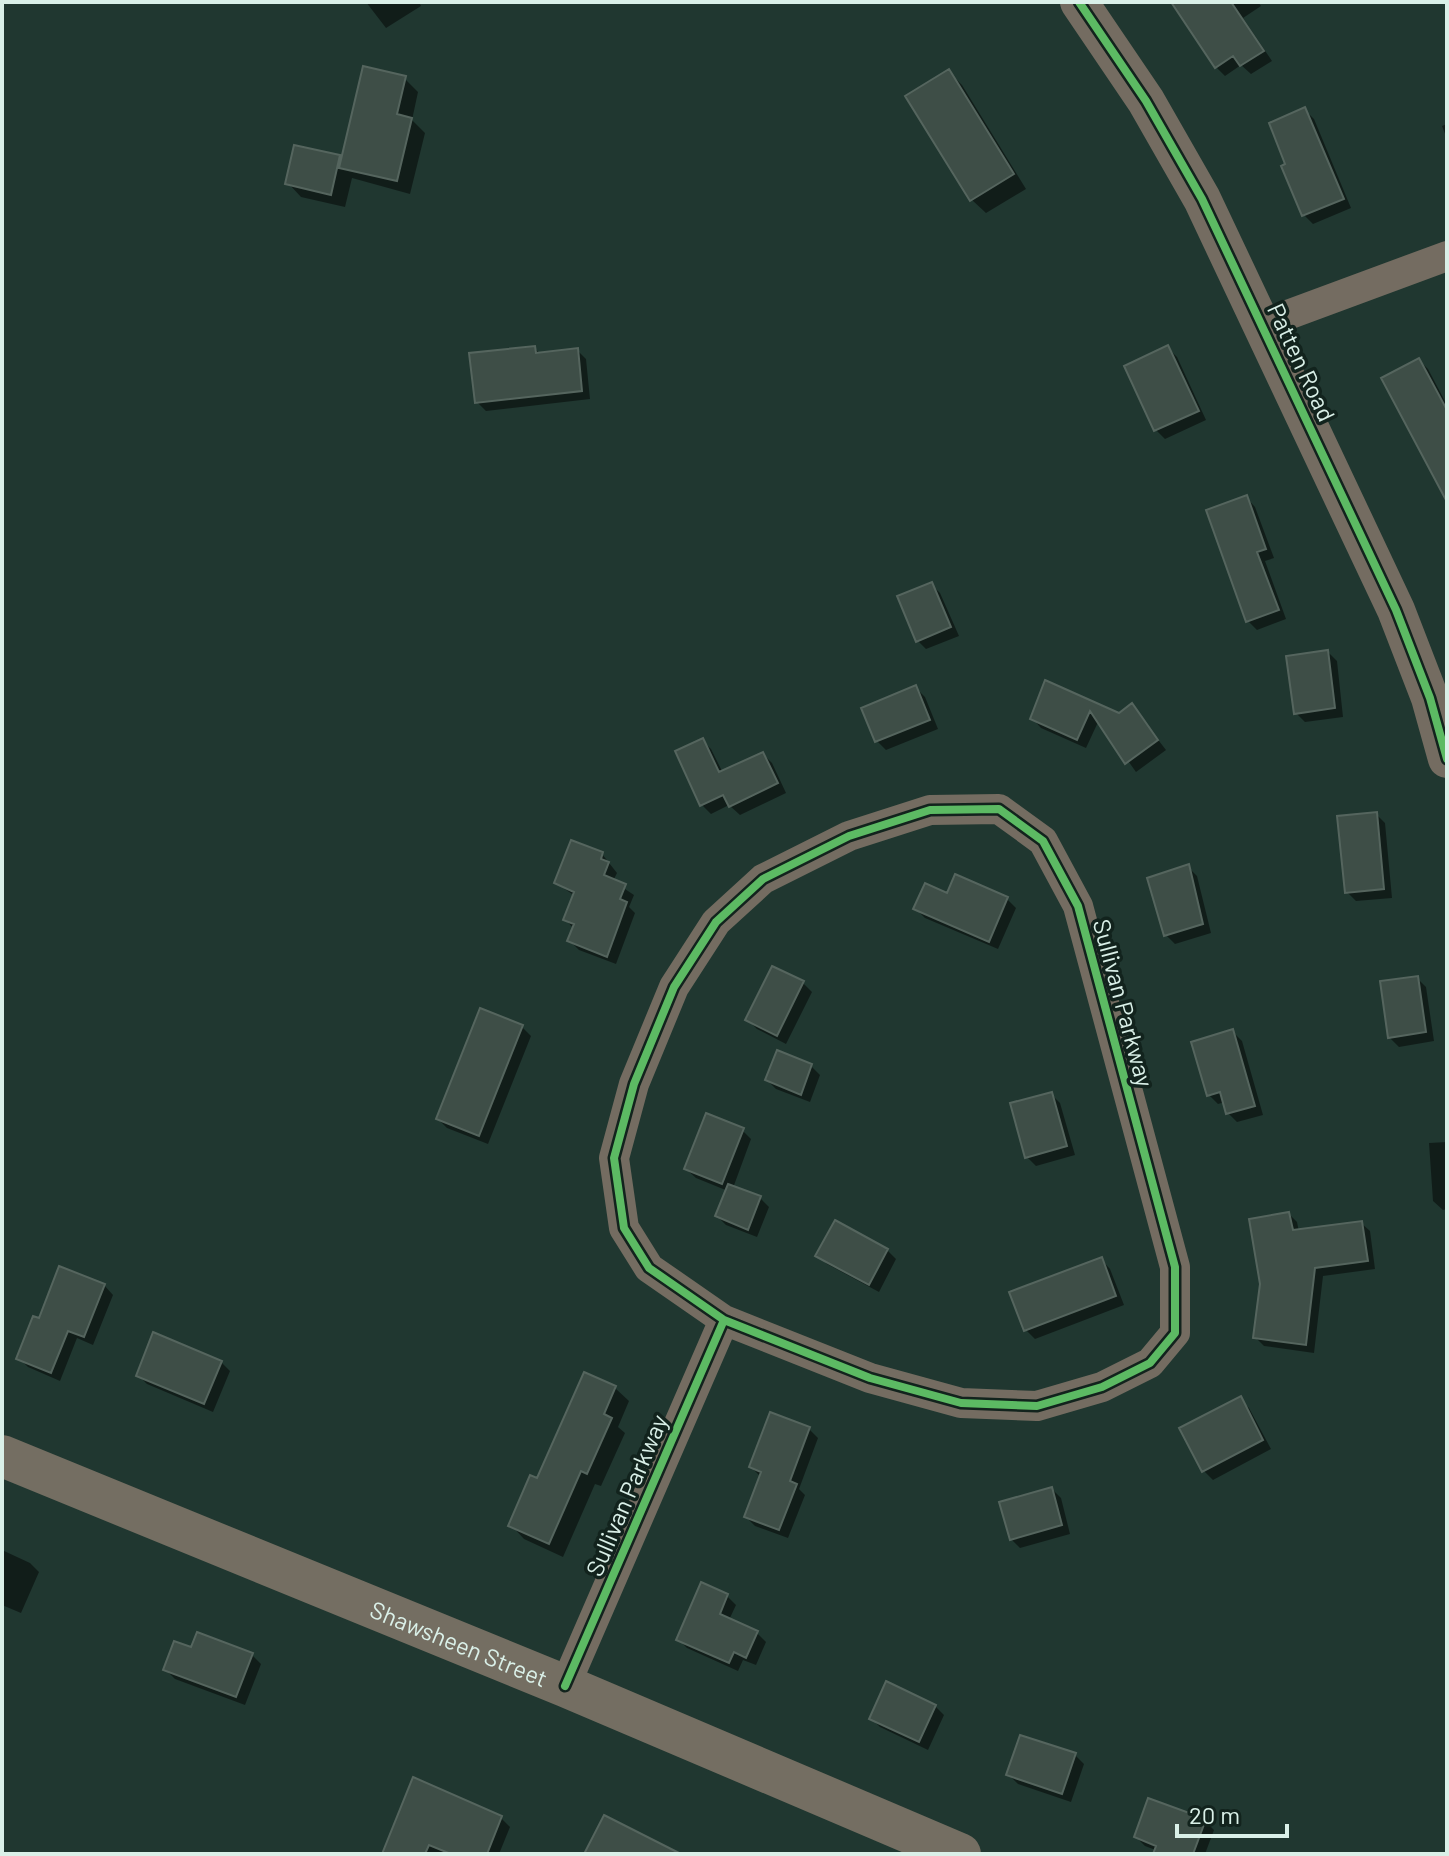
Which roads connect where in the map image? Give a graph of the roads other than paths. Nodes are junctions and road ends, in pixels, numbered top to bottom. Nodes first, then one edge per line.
1 (1079, 2) edge
2 (1447, 256) edge
3 (1263, 324) junction
4 (1438, 694) edge
5 (1447, 759) edge
6 (724, 1320) junction
7 (2, 1456) edge
8 (565, 1686) junction
9 (960, 1854) edge

1 - 3 street, Patten Road
2 - 3 street
3 - 4 street, Patten Road
4 - 5 street, Patten Road
6 - 6 street, Sullivan Parkway
6 - 8 street, Sullivan Parkway
7 - 8 main road, Shawsheen Street
8 - 9 main road, Shawsheen Street

